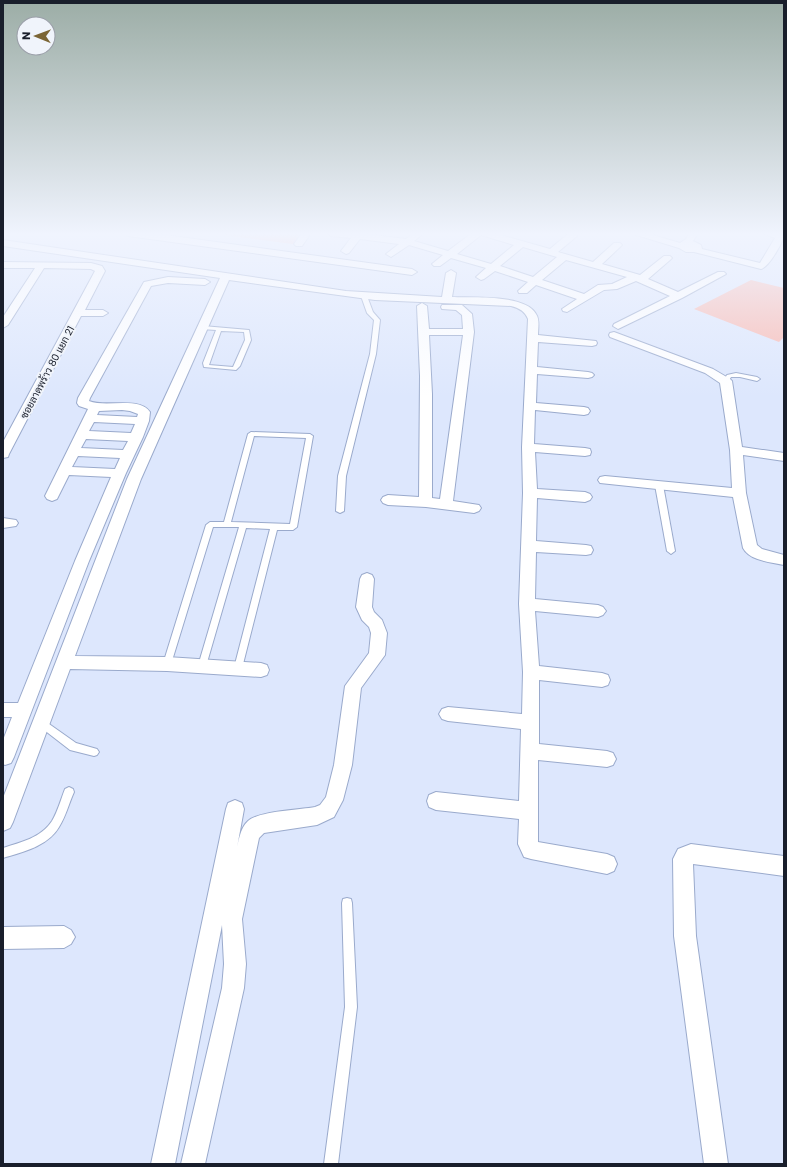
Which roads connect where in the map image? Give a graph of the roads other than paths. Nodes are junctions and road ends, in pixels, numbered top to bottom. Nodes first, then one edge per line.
1 (27, 287) edge
2 (93, 287) edge
3 (145, 287) edge
4 (221, 287) edge
5 (309, 287) edge
6 (448, 287) edge
7 (526, 287) edge
8 (554, 287) edge
9 (602, 287) edge
10 (659, 287) edge
11 (695, 287) edge
12 (523, 290) dead end
13 (370, 296) junction
14 (678, 296) junction
15 (585, 298) junction
16 (446, 300) junction
17 (422, 306) junction
18 (567, 309) dead end
19 (79, 313) junction
20 (103, 313) dead end
21 (3, 325) edge
22 (203, 328) junction
23 (219, 329) junction
24 (424, 332) junction
25 (469, 332) junction
26 (533, 338) junction
27 (592, 343) dead end
28 (531, 370) junction
29 (588, 375) dead end
30 (757, 379) dead end
31 (726, 381) junction
32 (529, 406) junction
33 (584, 411) dead end
34 (93, 413) junction
35 (82, 435) junction
36 (137, 437) junction
37 (528, 447) junction
38 (736, 450) junction
39 (73, 452) junction
40 (585, 452) dead end
41 (3, 454) edge
42 (128, 454) junction
43 (784, 457) edge
44 (64, 471) junction
45 (119, 473) junction
46 (605, 480) dead end
47 (659, 485) junction
48 (530, 493) junction
49 (739, 493) junction
50 (52, 496) dead end
51 (585, 497) dead end
52 (388, 500) dead end
53 (426, 502) junction
54 (446, 505) junction
55 (474, 508) dead end
56 (340, 510) dead end
57 (227, 524) junction
58 (243, 525) junction
59 (274, 527) junction
60 (529, 546) junction
61 (586, 550) dead end
62 (671, 551) dead end
63 (784, 560) edge
64 (366, 579) dead end
65 (528, 604) junction
66 (598, 611) dead end
67 (65, 662) junction
68 (167, 664) junction
69 (202, 666) junction
70 (238, 668) junction
71 (261, 670) dead end
72 (531, 672) junction
73 (602, 680) dead end
74 (3, 710) edge
75 (24, 710) junction
76 (448, 714) dead end
77 (530, 722) junction
78 (42, 723) junction
79 (94, 752) dead end
80 (529, 752) junction
81 (4, 758) edge
82 (607, 759) dead end
83 (69, 792) dead end
84 (436, 801) dead end
85 (235, 809) dead end
86 (528, 812) junction
87 (3, 822) edge
88 (3, 853) edge
89 (607, 864) dead end
90 (784, 866) edge
91 (347, 903) dead end
92 (64, 937) dead end
93 (3, 938) edge
94 (164, 1164) edge
95 (193, 1164) edge
96 (331, 1164) edge
97 (716, 1164) edge

1 - 21 street
2 - 19 street, ซอยลาดพร้าว 80 แยก 21
3 - 34 street
4 - 22 street
5 - 13 street
6 - 16 street
7 - 12 street
8 - 15 street
9 - 15 street
10 - 14 street
11 - 14 street
13 - 16 street
13 - 17 street
13 - 56 lane
14 - 31 street
15 - 18 street
16 - 26 street
17 - 24 street
17 - 25 street
19 - 20 street
19 - 41 street, ซอยลาดพร้าว 80 แยก 21
22 - 23 lane
22 - 67 street
23 - 23 lane
24 - 25 street
24 - 53 street
25 - 54 street
26 - 27 street
26 - 28 street
28 - 29 street
28 - 32 street
30 - 31 lane
31 - 38 street
32 - 33 street
32 - 37 street
34 - 35 street
34 - 36 street
35 - 36 street
35 - 39 street
36 - 42 street
37 - 40 street
37 - 48 street
38 - 43 street
38 - 49 street
39 - 42 street
39 - 44 street
42 - 45 street
44 - 45 street
44 - 50 street
45 - 75 street
46 - 47 street
47 - 49 street
47 - 62 lane
48 - 51 street
48 - 60 street
49 - 63 street
52 - 53 street
53 - 54 street
54 - 55 street
57 - 58 lane
57 - 59 lane
57 - 68 lane
58 - 59 lane
58 - 69 lane
59 - 70 lane
60 - 61 street
60 - 65 street
64 - 95 street
65 - 66 street
65 - 72 street
67 - 68 street
67 - 78 street
68 - 69 street
69 - 70 street
70 - 71 street
72 - 73 street
72 - 77 street
74 - 75 street
75 - 81 street
76 - 77 street
77 - 80 street
78 - 79 lane
78 - 87 street
80 - 82 street
80 - 86 street
83 - 88 lane
84 - 86 street
85 - 94 street
86 - 89 street
90 - 97 street
91 - 96 lane
92 - 93 street

